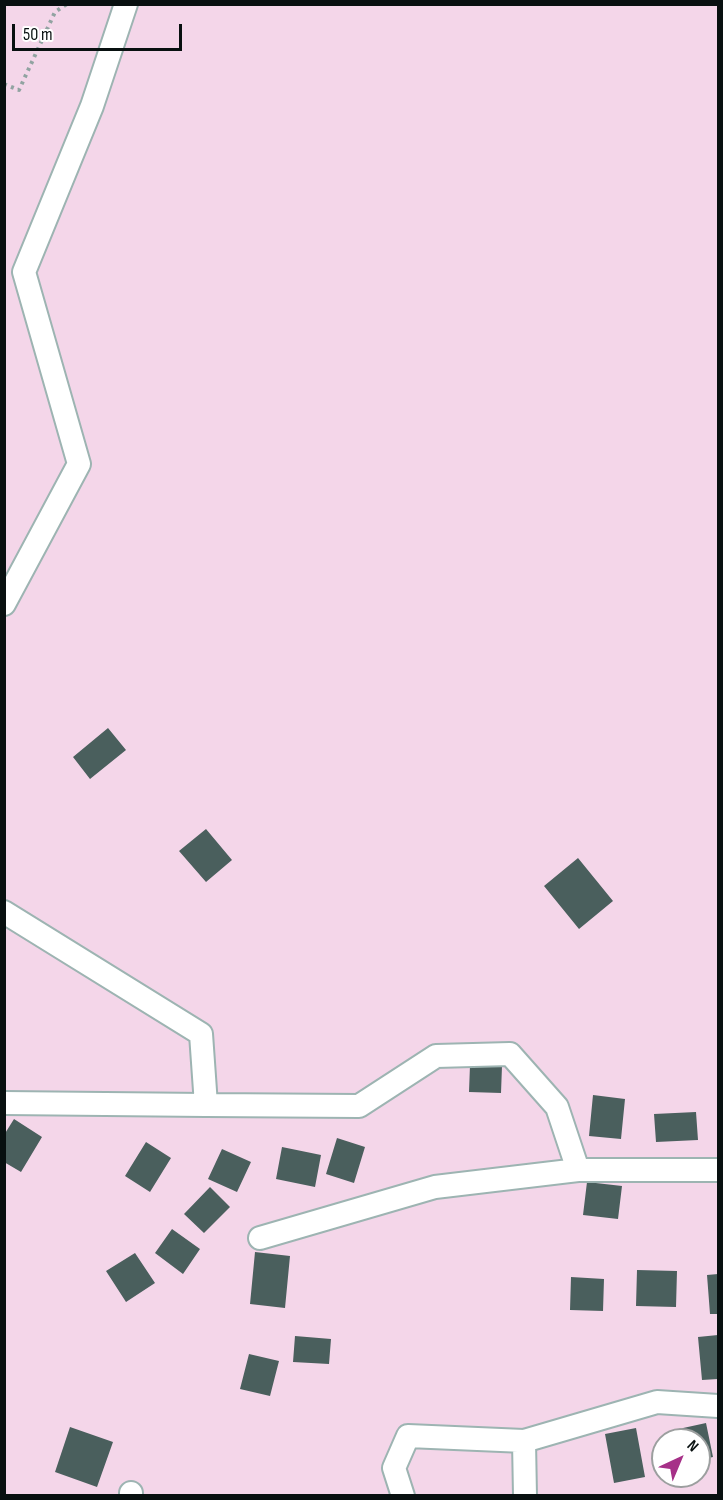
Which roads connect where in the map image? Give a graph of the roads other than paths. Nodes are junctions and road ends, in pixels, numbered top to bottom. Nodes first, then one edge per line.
1 (126, 4) edge
2 (4, 604) edge
3 (4, 912) edge
4 (4, 1103) edge
5 (206, 1105) junction
6 (578, 1170) junction
7 (718, 1170) edge
8 (260, 1238) dead end
9 (718, 1406) edge
10 (524, 1441) junction
11 (403, 1496) edge
12 (525, 1496) edge

1 - 2 street
3 - 5 street
4 - 5 street
5 - 6 street
6 - 7 street
6 - 8 street
9 - 10 street
10 - 11 street
10 - 12 street

